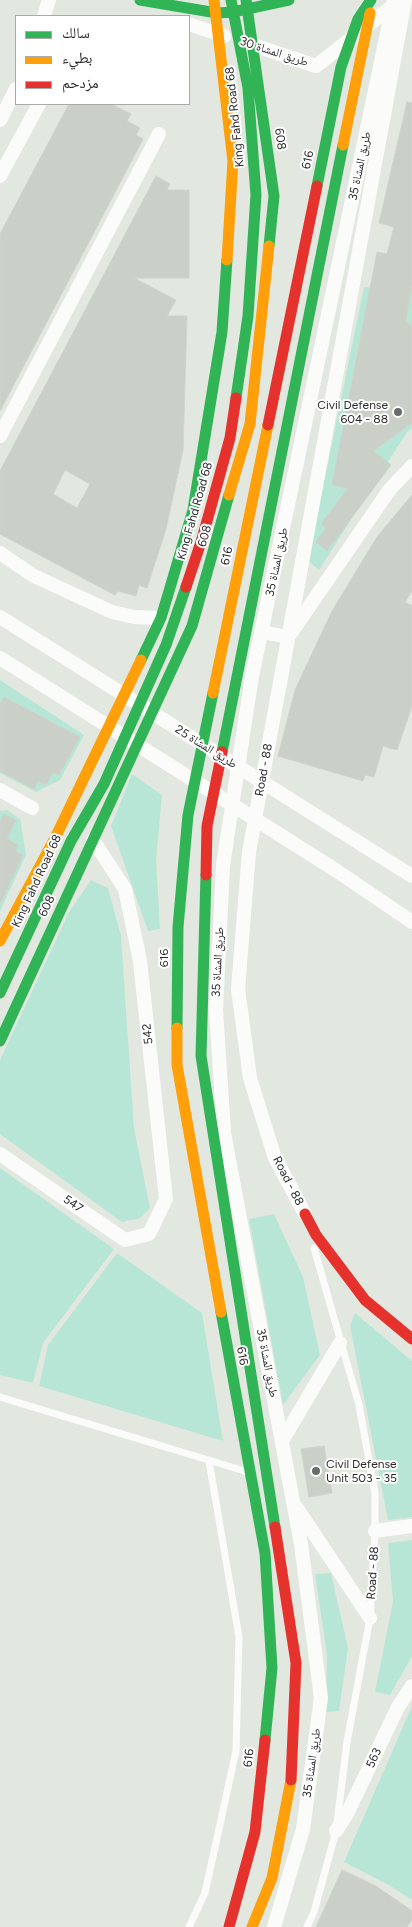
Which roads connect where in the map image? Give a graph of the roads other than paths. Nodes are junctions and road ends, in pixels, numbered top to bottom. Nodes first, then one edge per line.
1 (50, 0) edge
2 (140, 0) edge
3 (173, 0) edge
4 (214, 0) edge
5 (231, 0) edge
6 (289, 0) edge
7 (372, 0) edge
8 (394, 0) edge
9 (399, 0) edge
10 (405, 0) edge
11 (247, 4) edge
12 (233, 12) junction
13 (216, 13) junction
14 (44, 15) edge
15 (179, 15) edge
16 (190, 24) edge
17 (15, 91) edge
18 (38, 105) edge
19 (0, 120) edge
20 (159, 134) dead end
21 (0, 176) edge
22 (0, 436) edge
23 (412, 466) edge
24 (0, 553) edge
25 (0, 617) edge
26 (161, 618) junction
27 (262, 632) junction
28 (288, 637) junction
29 (0, 658) edge
30 (0, 790) edge
31 (32, 808) dead end
32 (93, 840) junction
33 (412, 876) edge
34 (412, 922) edge
35 (0, 941) edge
36 (0, 993) edge
37 (0, 1041) edge
38 (0, 1154) edge
39 (305, 1214) junction
40 (149, 1234) joint
41 (412, 1338) edge
42 (340, 1343) junction
43 (0, 1397) edge
44 (282, 1442) junction
45 (209, 1461) junction
46 (248, 1472) junction
47 (293, 1503) junction
48 (412, 1526) edge
49 (375, 1531) junction
50 (370, 1618) junction
51 (412, 1686) edge
52 (336, 1831) junction
53 (189, 1927) edge
54 (229, 1927) edge
55 (252, 1927) edge
56 (274, 1927) edge
57 (306, 1927) edge

1 - 14 street
2 - 13 main road
3 - 15 street
4 - 13 main road, King Fahd Road 68
5 - 12 main road, King Fahd Road 68
6 - 11 main road
7 - 46 main road, 616
7 - 55 main road, 616
8 - 27 street, طريق المشاة 35
9 - 16 street, طريق المشاة 30
10 - 28 street
11 - 12 main road
11 - 32 main road, 608
12 - 13 main road
12 - 36 main road, King Fahd Road 68
13 - 26 main road, King Fahd Road 68
17 - 19 street
18 - 21 street
20 - 22 street
23 - 28 street, Road - 88
24 - 26 street
25 - 33 street, طريق المشاة 25
26 - 35 main road, King Fahd Road 68
27 - 28 street
27 - 44 street, طريق المشاة 35
28 - 39 street, Road - 88
29 - 34 street
30 - 31 street
32 - 37 main road, 608
32 - 40 street, 542
38 - 40 street, 547
39 - 41 main road
39 - 42 lane, Road - 88
42 - 44 street
42 - 49 lane, Road - 88
43 - 45 lane
44 - 47 street, طريق المشاة 35
45 - 46 lane
45 - 53 lane
46 - 54 main road, 616
47 - 50 street
47 - 56 street, طريق المشاة 35
48 - 49 street
49 - 50 lane, Road - 88
50 - 52 lane, Road - 88
51 - 52 street, 563
52 - 57 lane, Road - 88

